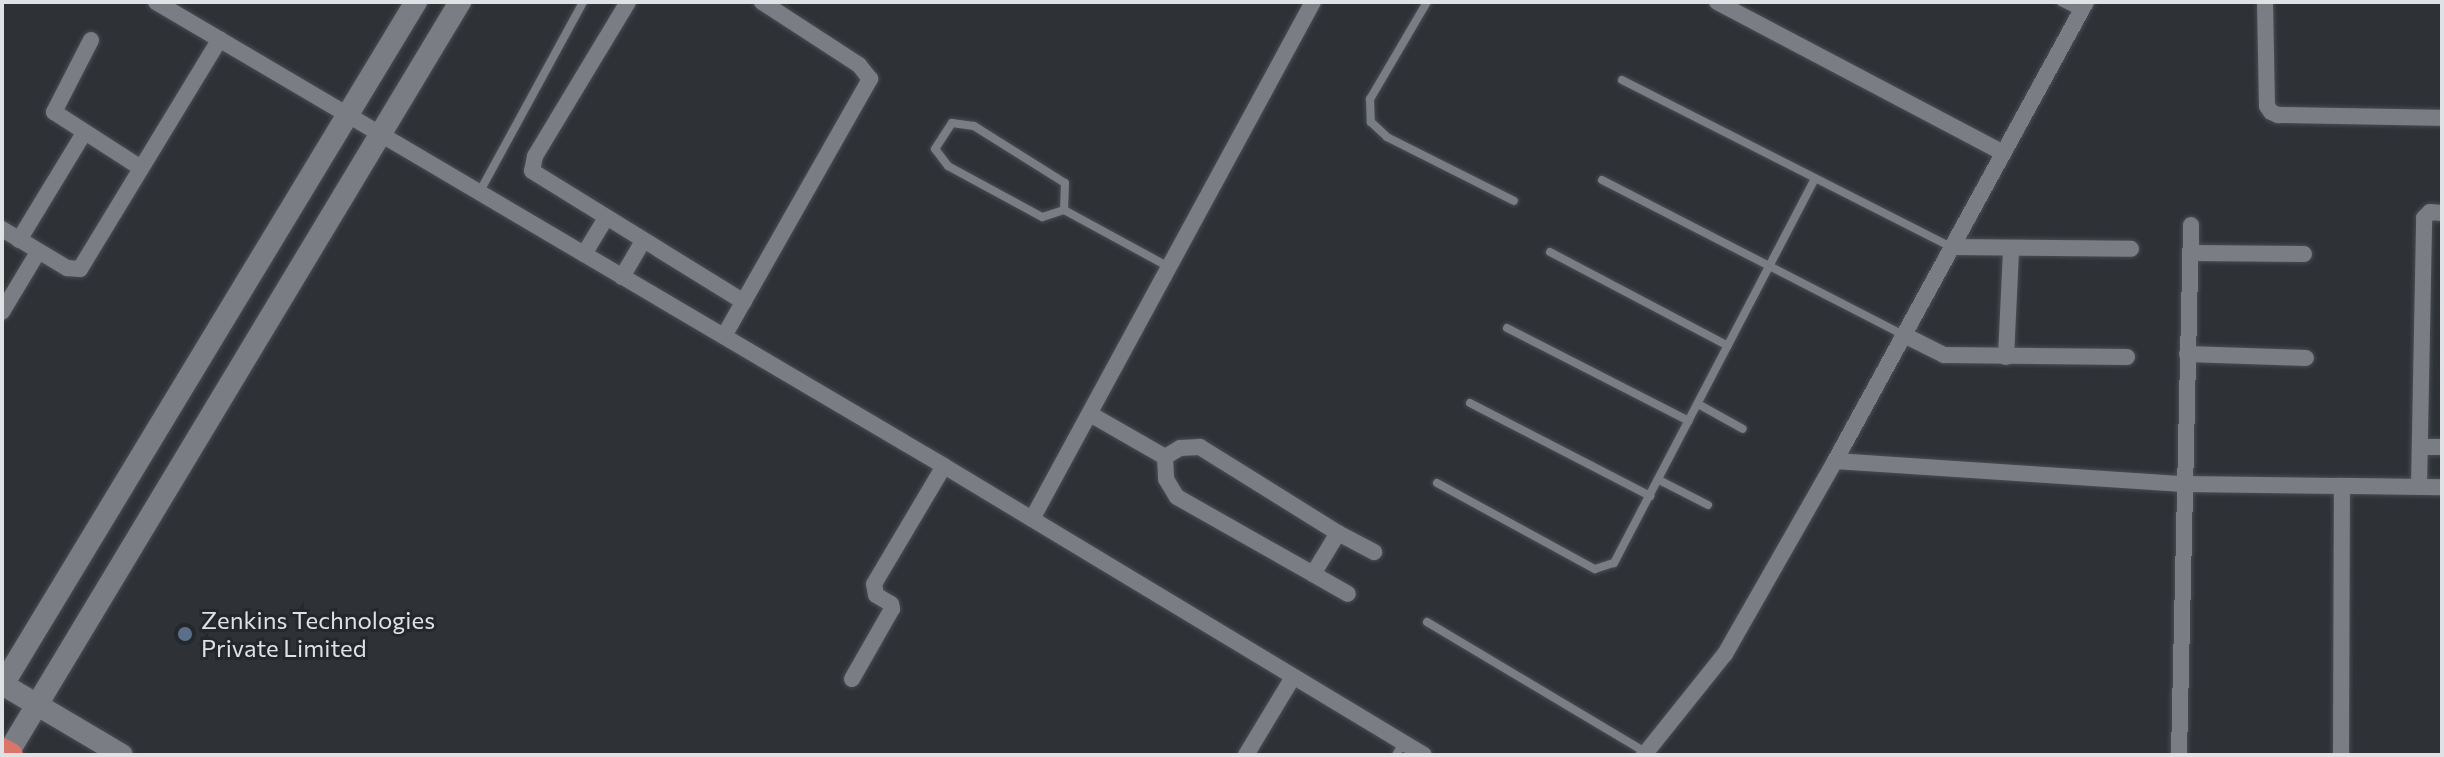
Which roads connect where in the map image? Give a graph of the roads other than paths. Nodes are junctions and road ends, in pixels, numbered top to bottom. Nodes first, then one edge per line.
1 (156, 2) edge
2 (416, 2) edge
3 (460, 2) edge
4 (583, 2) edge
5 (628, 2) edge
6 (762, 2) edge
7 (1313, 2) edge
8 (1427, 2) edge
9 (1717, 2) edge
10 (2061, 2) edge
11 (2265, 2) edge
12 (2084, 7) edge
13 (220, 39) junction
14 (91, 40) dead end
15 (1622, 80) dead end
16 (348, 114) junction
17 (2442, 118) edge
18 (84, 133) junction
19 (381, 135) junction
20 (2003, 153) junction
21 (141, 168) junction
22 (1602, 180) dead end
23 (1814, 180) junction
24 (479, 193) junction
25 (1514, 201) dead end
26 (1064, 210) junction
27 (2442, 213) edge
28 (606, 218) junction
29 (2191, 225) dead end
30 (2, 229) edge
31 (19, 240) junction
32 (643, 241) junction
33 (1952, 247) junction
34 (2011, 249) junction
35 (2131, 249) dead end
36 (38, 252) junction
37 (1550, 252) dead end
38 (2191, 253) junction
39 (584, 254) junction
40 (2304, 254) dead end
41 (1769, 266) junction
42 (1170, 268) junction
43 (622, 277) junction
44 (744, 302) junction
45 (2, 312) edge
46 (1507, 328) dead end
47 (1904, 335) junction
48 (724, 336) junction
49 (1728, 346) junction
50 (2187, 354) junction
51 (2006, 357) junction
52 (2127, 357) dead end
53 (2306, 358) dead end
54 (1470, 403) dead end
55 (1698, 404) junction
56 (1090, 414) junction
57 (1689, 421) junction
58 (1743, 429) dead end
59 (2420, 447) junction
60 (2442, 447) edge
61 (1165, 457) junction
62 (1835, 461) junction
63 (944, 466) junction
64 (1659, 480) junction
65 (1437, 483) dead end
66 (2183, 484) junction
67 (2342, 487) junction
68 (2419, 487) junction
69 (2442, 487) edge
70 (1650, 496) junction
71 (1708, 505) dead end
72 (1032, 519) junction
73 (1338, 533) junction
74 (1374, 552) dead end
75 (1313, 574) junction
76 (1348, 594) dead end
77 (1427, 622) dead end
78 (1293, 677) junction
79 (852, 679) dead end
80 (2, 685) edge
81 (37, 706) junction
82 (1400, 749) edge
83 (7, 753) edge
84 (1645, 754) edge
85 (122, 755) edge
86 (1246, 755) edge
87 (1424, 755) edge
88 (2179, 755) edge
89 (2341, 755) edge

1 - 13 street
2 - 16 street
3 - 19 street
4 - 24 lane
5 - 28 street
6 - 44 street
7 - 42 street
8 - 25 lane
9 - 20 street
10 - 12 lane
11 - 17 street
12 - 20 street
13 - 16 street
13 - 21 street
14 - 18 street
15 - 23 lane
16 - 19 street
16 - 80 street
18 - 21 street
18 - 31 street
19 - 24 street
19 - 81 street
20 - 33 street
21 - 36 street
22 - 41 lane
23 - 33 lane
23 - 41 lane
24 - 39 street
26 - 26 lane
26 - 42 lane
27 - 59 street
28 - 32 street
28 - 39 street
29 - 38 street
30 - 31 street
31 - 36 street
32 - 43 street
32 - 44 street
33 - 34 street
33 - 47 street
34 - 35 street
34 - 51 street
36 - 45 street
37 - 49 lane
38 - 40 street
38 - 50 street
39 - 43 street
41 - 47 lane
41 - 49 lane
42 - 56 street
43 - 48 street
44 - 48 street
46 - 57 lane
47 - 51 street
47 - 62 street
48 - 63 street
49 - 55 lane
50 - 53 street
50 - 66 street
51 - 52 street
54 - 70 lane
55 - 57 lane
55 - 58 lane
56 - 61 street
56 - 72 street
57 - 64 lane
59 - 60 street
59 - 68 street
61 - 73 street
61 - 75 street
62 - 66 street
62 - 84 street
63 - 72 street
63 - 79 street
64 - 70 lane
64 - 71 lane
65 - 70 lane
66 - 67 street
66 - 88 street
67 - 68 street
67 - 89 street
68 - 69 street
72 - 78 street
73 - 74 street
73 - 75 street
75 - 76 street
77 - 84 lane
78 - 82 street
78 - 86 street
80 - 81 street
81 - 83 street
81 - 85 street
82 - 87 street

